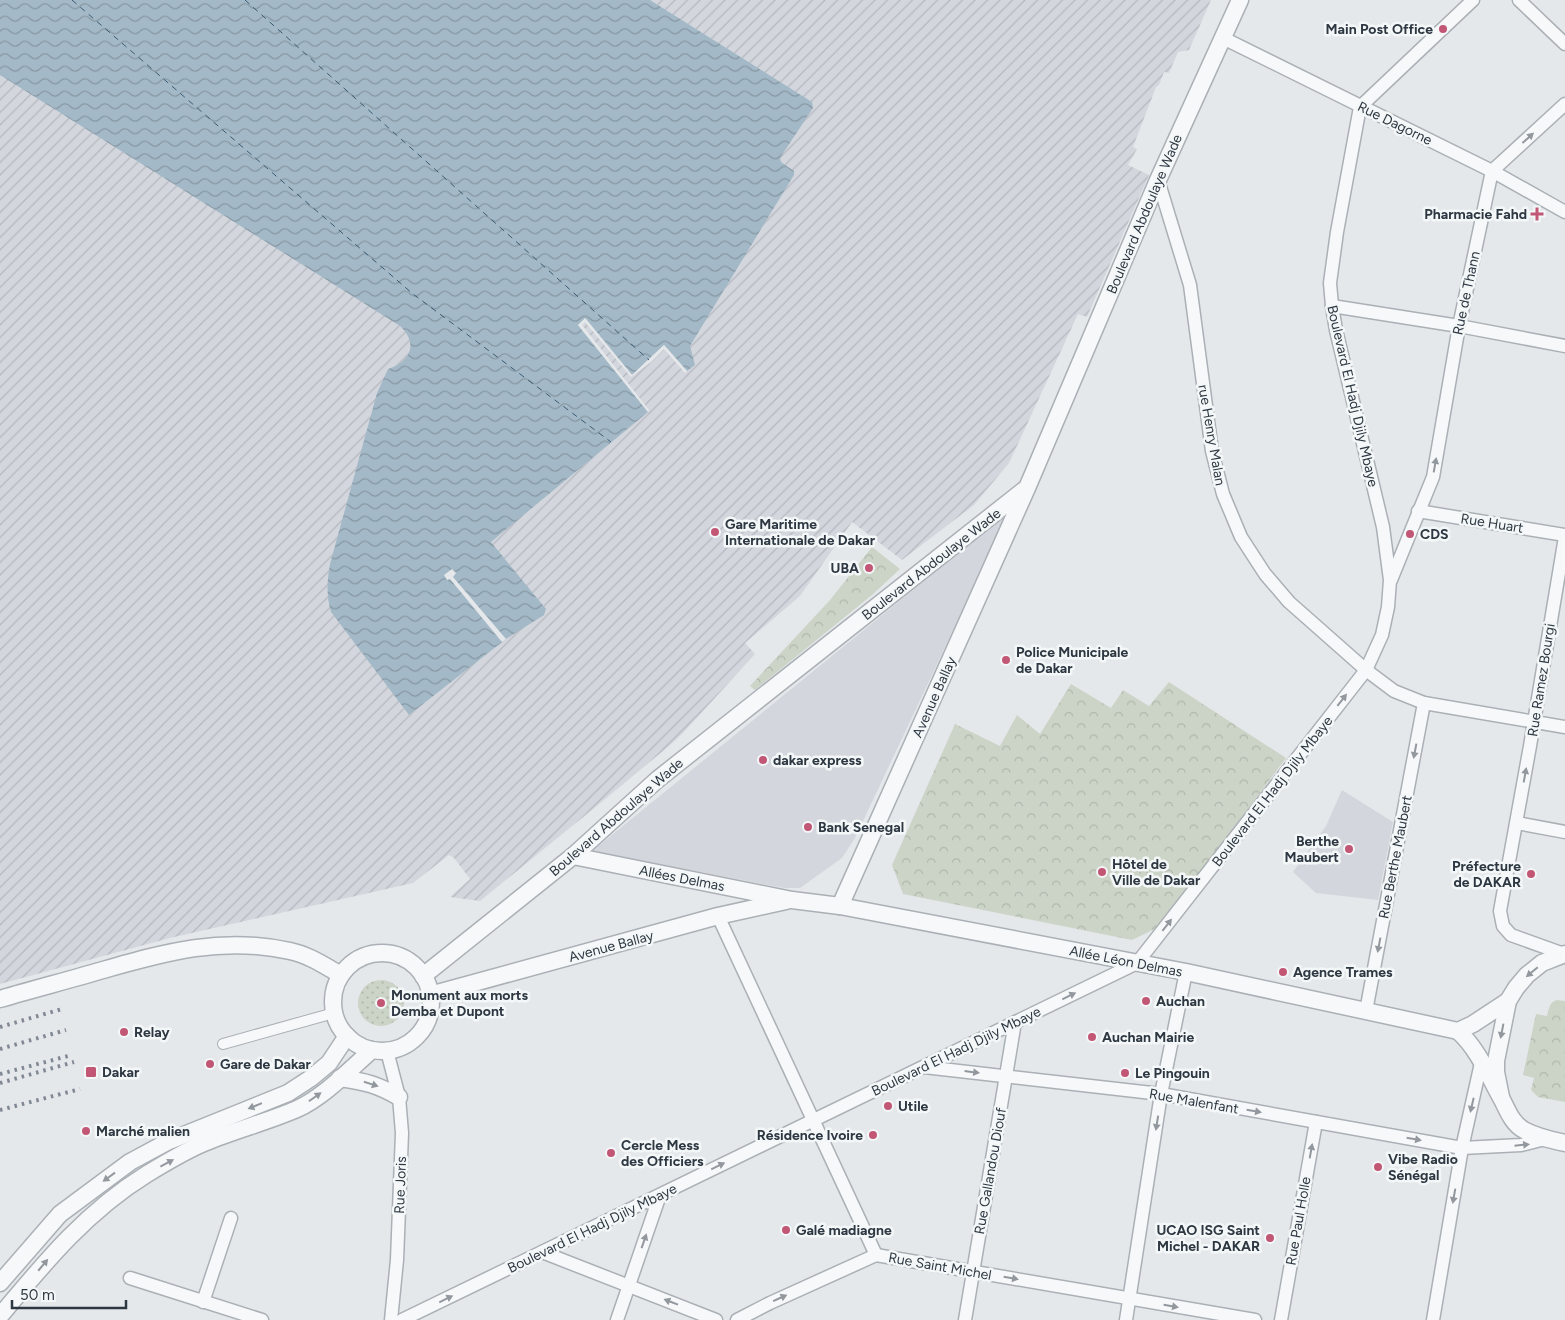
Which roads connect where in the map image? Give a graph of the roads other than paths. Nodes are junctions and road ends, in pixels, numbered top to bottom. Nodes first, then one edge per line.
1 (1240, 0) edge
2 (1473, 0) edge
3 (1519, 0) edge
4 (1223, 38) junction
5 (1565, 44) edge
6 (1565, 104) edge
7 (1360, 107) junction
8 (1492, 170) junction
9 (1158, 180) junction
10 (1565, 212) edge
11 (1332, 306) junction
12 (1459, 326) junction
13 (1565, 346) edge
14 (1027, 488) junction
15 (1418, 511) junction
16 (1565, 536) edge
17 (1390, 580) junction
18 (1366, 670) junction
19 (1424, 703) junction
20 (1534, 722) junction
21 (1565, 727) edge
22 (1517, 823) junction
23 (1565, 832) edge
24 (573, 856) junction
25 (792, 900) junction
26 (840, 906) junction
27 (718, 916) junction
28 (1564, 954) edge
29 (1137, 963) junction
30 (1186, 972) junction
31 (342, 975) junction
32 (423, 976) junction
33 (430, 995) junction
34 (0, 999) edge
35 (1508, 1001) junction
36 (1366, 1011) junction
37 (334, 1013) junction
38 (1015, 1022) junction
39 (1458, 1031) junction
40 (347, 1036) junction
41 (223, 1044) dead end
42 (379, 1051) junction
43 (1481, 1063) junction
44 (924, 1066) junction
45 (1006, 1076) junction
46 (340, 1078) junction
47 (1161, 1094) junction
48 (399, 1097) junction
49 (1501, 1097) junction
50 (813, 1121) junction
51 (1316, 1122) junction
52 (1545, 1139) junction
53 (1565, 1142) edge
54 (1462, 1148) junction
55 (660, 1195) junction
56 (231, 1218) dead end
57 (542, 1252) junction
58 (876, 1255) junction
59 (973, 1272) junction
60 (130, 1278) dead end
61 (0, 1282) edge
62 (628, 1286) junction
63 (1129, 1298) junction
64 (203, 1302) junction
65 (0, 1316) edge
66 (262, 1320) edge
67 (390, 1320) edge
68 (402, 1320) edge
69 (617, 1320) edge
70 (716, 1320) edge
71 (737, 1320) edge
72 (965, 1320) edge
73 (1126, 1320) edge
74 (1255, 1320) edge
75 (1281, 1320) edge
76 (1433, 1320) edge

1 - 4 street, Boulevard Abdoulaye Wade
2 - 7 street
3 - 5 street
4 - 7 street, Rue Dagorne
4 - 9 street, Boulevard Abdoulaye Wade
8 -> 6 street
7 - 8 street, Rue Dagorne
7 - 11 street, Boulevard El Hadj Djily Mbaye
8 - 10 street, Rue Dagorne
8 - 12 street, Rue de Thann
9 - 14 street, Boulevard Abdoulaye Wade
9 - 18 street, rue Henry Malan
11 - 12 street
11 - 17 street, Boulevard El Hadj Djily Mbaye
12 - 13 street
15 -> 12 street, Rue de Thann
14 - 24 street, Boulevard Abdoulaye Wade
14 - 26 street, Avenue Ballay
15 - 16 street, Rue Huart
15 - 17 street, Rue de Thann
16 - 20 street, Rue Ramez Bourgi
17 - 18 street, Boulevard El Hadj Djily Mbaye
18 - 19 street, rue Henry Malan
29 -> 18 street, Boulevard El Hadj Djily Mbaye
19 - 20 street, rue Henry Malan
19 -> 36 street, Rue Berthe Maubert
20 - 21 street, rue Henry Malan
22 -> 20 street, Rue Ramez Bourgi
22 - 23 street
22 - 28 street, Rue Ramez Bourgi
24 - 25 street, Allées Delmas
24 - 32 street, Boulevard Abdoulaye Wade
25 - 26 street, Allée Léon Delmas
25 - 27 street, Avenue Ballay
26 - 29 street, Allée Léon Delmas
27 - 33 street, Avenue Ballay
27 - 50 street, Rue Saint Michel
28 -> 35 street
29 - 30 street, Allée Léon Delmas
38 -> 29 street, Boulevard El Hadj Djily Mbaye
30 - 36 street, Allée Léon Delmas
30 - 47 street
31 - 32 street
31 - 34 street
31 - 37 street
32 - 33 street
33 - 42 street
35 - 39 street
35 -> 49 street
36 - 39 street, Allée Léon Delmas
37 - 40 street
37 - 41 street
38 - 44 street, Boulevard El Hadj Djily Mbaye
38 - 45 street, Rue Gallandou Diouf
39 - 43 street
40 - 42 street
40 -> 61 street
42 - 46 street
42 - 48 street, Rue Joris
43 - 49 street
43 -> 54 street
44 -> 45 street, Rue Malenfant
44 - 50 street, Boulevard El Hadj Djily Mbaye
45 - 47 street, Rue Malenfant
45 - 59 street, Rue Gallandou Diouf
46 -> 48 street
65 -> 46 street
47 -> 51 street, Rue Malenfant
47 -> 63 street
48 - 67 street, Rue Joris
49 - 52 street
55 -> 50 street, Boulevard El Hadj Djily Mbaye
50 - 58 street, Rue Saint Michel
51 -> 54 street, Rue Malenfant
75 -> 51 street, Rue Paul Holle
52 - 53 street
54 -> 52 street, Rue Malenfant
54 -> 76 street
55 - 57 street, Boulevard El Hadj Djily Mbaye
62 -> 55 street
56 - 64 street
57 - 62 street
68 -> 57 street, Boulevard El Hadj Djily Mbaye
58 - 59 street, Rue Saint Michel
71 -> 58 street
59 -> 63 street, Rue Saint Michel
59 - 72 street, Rue Gallandou Diouf
60 - 64 street
62 - 69 street
70 -> 62 street
63 - 73 street
63 -> 74 street, Rue Saint Michel
64 - 66 street

